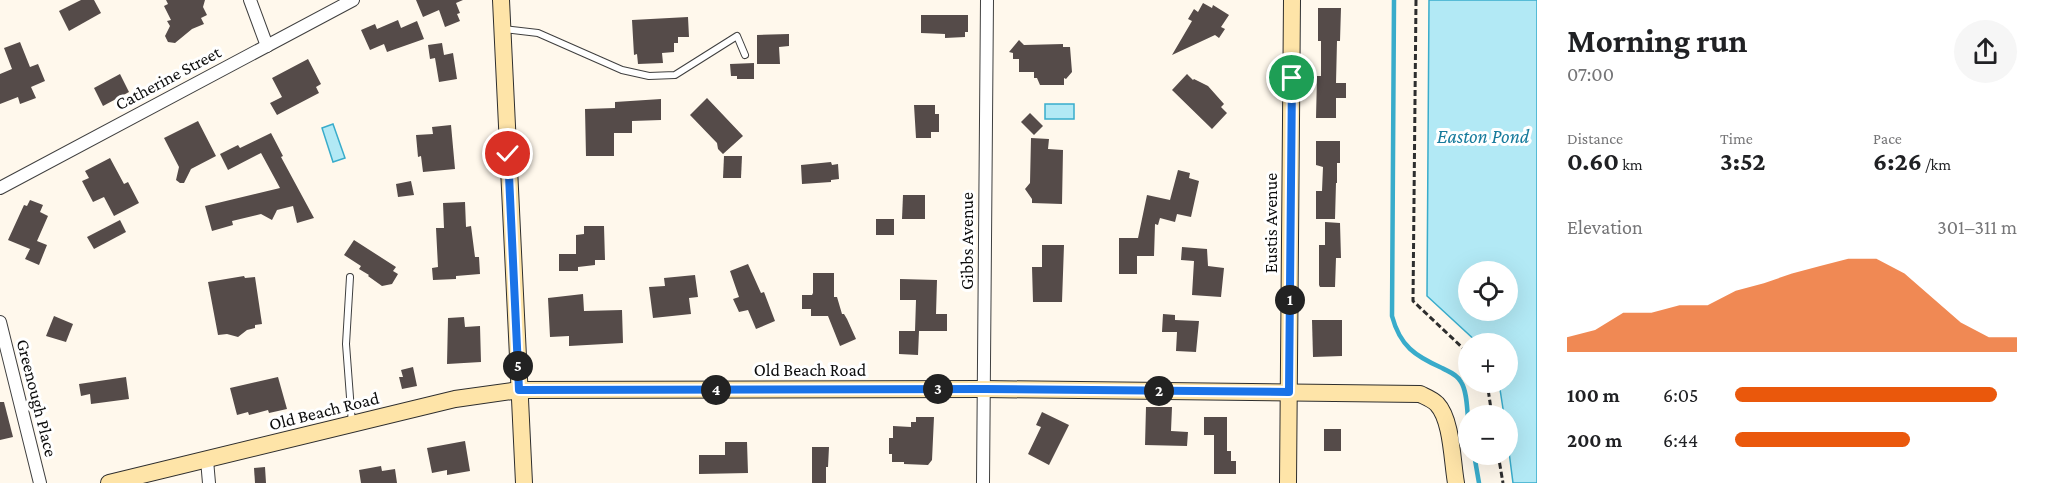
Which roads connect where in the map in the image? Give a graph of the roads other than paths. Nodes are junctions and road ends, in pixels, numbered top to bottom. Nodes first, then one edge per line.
1 (250, 0) edge
2 (353, 0) edge
3 (501, 0) edge
4 (987, 0) edge
5 (1292, 0) edge
6 (502, 29) junction
7 (267, 46) junction
8 (745, 56) dead end
9 (0, 188) edge
10 (350, 277) dead end
11 (0, 322) edge
12 (984, 389) junction
13 (519, 390) junction
14 (1289, 392) junction
15 (352, 424) junction
16 (207, 460) junction
17 (40, 483) edge
18 (109, 483) edge
19 (209, 483) edge
20 (525, 483) edge
21 (983, 483) edge
22 (1288, 483) edge
23 (1456, 483) edge

1 - 7 street
2 - 7 street, Catherine Street
3 - 6 street
4 - 12 street, Gibbs Avenue
5 - 14 street, Eustis Avenue
6 - 8 lane
6 - 13 street
7 - 9 street, Catherine Street
10 - 15 lane
11 - 17 street, Greenough Place
12 - 13 street, Old Beach Road
12 - 14 street, Old Beach Road
12 - 21 street, Gibbs Avenue
13 - 15 street, Old Beach Road
13 - 20 street
14 - 22 street, Eustis Avenue
14 - 23 street, Old Beach Road
15 - 16 street, Old Beach Road
16 - 18 street, Old Beach Road
16 - 19 street

